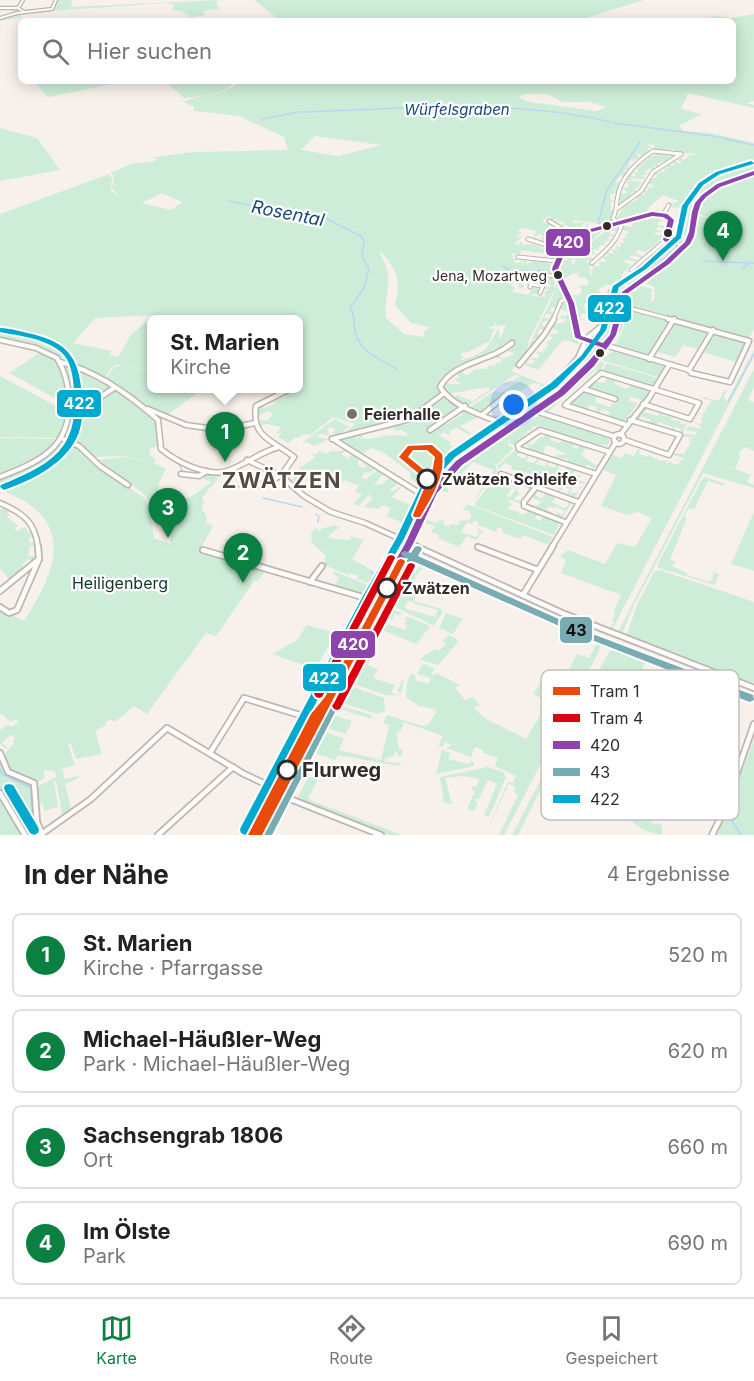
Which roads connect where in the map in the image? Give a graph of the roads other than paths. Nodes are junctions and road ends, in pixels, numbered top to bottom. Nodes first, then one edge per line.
1 (23, 0) edge
2 (56, 0) edge
3 (0, 8) edge
4 (19, 9) junction
5 (24, 12) junction
6 (17, 13) junction
7 (0, 18) edge
8 (754, 173) edge
9 (735, 179) dead end
10 (669, 205) dead end
11 (618, 208) junction
12 (663, 214) junction
13 (549, 221) dead end
14 (619, 224) junction
15 (574, 236) junction
16 (528, 239) dead end
17 (666, 240) junction
18 (685, 246) dead end
19 (562, 250) junction
20 (518, 257) dead end
21 (557, 261) junction
22 (592, 263) dead end
23 (631, 270) dead end
24 (557, 276) junction
25 (610, 292) dead end
26 (540, 293) dead end
27 (569, 298) junction
28 (621, 306) dead end
29 (674, 319) junction
30 (713, 330) junction
31 (0, 340) edge
32 (586, 340) junction
33 (512, 343) dead end
34 (608, 344) junction
35 (649, 359) junction
36 (60, 362) junction
37 (669, 364) junction
38 (519, 365) dead end
39 (689, 370) junction
40 (560, 378) dead end
41 (727, 383) joint
42 (115, 388) junction
43 (584, 389) junction
44 (654, 389) junction
45 (282, 393) edge
46 (443, 394) junction
47 (505, 396) dead end
48 (615, 399) dead end
49 (643, 404) junction
50 (465, 406) junction
51 (147, 409) junction
52 (535, 411) junction
53 (483, 414) junction
54 (70, 417) junction
55 (630, 420) junction
56 (255, 423) junction
57 (627, 425) junction
58 (512, 427) junction
59 (430, 429) dead end
60 (620, 435) junction
61 (613, 436) junction
62 (63, 439) junction
63 (625, 440) junction
64 (616, 442) junction
65 (279, 447) junction
66 (610, 452) junction
67 (247, 460) junction
68 (207, 471) junction
69 (182, 474) dead end
70 (501, 474) dead end
71 (596, 474) junction
72 (281, 476) junction
73 (0, 477) edge
74 (128, 485) dead end
75 (257, 486) dead end
76 (536, 487) junction
77 (429, 499) junction
78 (578, 502) junction
79 (0, 503) edge
80 (565, 522) junction
81 (409, 544) junction
82 (478, 547) dead end
83 (203, 550) dead end
84 (39, 559) junction
85 (322, 566) dead end
86 (538, 570) junction
87 (310, 582) junction
88 (0, 591) edge
89 (522, 595) junction
90 (376, 601) junction
91 (0, 607) edge
92 (706, 670) edge
93 (739, 682) edge
94 (754, 688) edge
95 (313, 720) junction
96 (754, 724) edge
97 (0, 753) edge
98 (210, 753) junction
99 (233, 767) junction
100 (739, 767) edge
101 (277, 792) junction
102 (0, 793) edge
103 (719, 820) edge
104 (25, 835) edge
105 (41, 835) edge
106 (158, 835) edge
107 (254, 835) edge
108 (381, 835) edge
109 (712, 835) edge

1 - 4 street
2 - 5 street
3 - 4 street
4 - 5 street
4 - 6 street
5 - 6 street
6 - 7 street
8 - 9 main road
10 - 12 street
11 - 11 street
11 - 14 street
12 - 14 street
12 - 17 street
13 - 15 street
14 - 15 street
14 - 22 street
15 - 19 street
16 - 19 street
17 - 18 street
17 - 23 street
19 - 21 street
20 - 21 street
21 - 24 street
24 - 26 street
24 - 27 street
25 - 32 street
27 - 32 street
27 - 38 street
28 - 29 street
29 - 30 street
29 - 35 street
30 - 39 street
30 - 41 street
31 - 36 street
32 - 34 street
32 - 40 street
33 - 46 street
34 - 35 street
34 - 52 main road
35 - 37 street
36 - 42 street
36 - 54 street
37 - 39 street
37 - 44 street
39 - 41 street
42 - 51 street
42 - 54 street
43 - 44 street
43 - 48 street
43 - 57 street
44 - 49 street
44 - 49 street
45 - 56 street
46 - 50 street
46 - 77 street
47 - 53 street
49 - 55 street
50 - 53 street
50 - 59 street
51 - 56 street
51 - 68 street
52 - 58 main road
52 - 61 street
53 - 58 street
54 - 62 street
55 - 57 street
55 - 63 street
56 - 65 street
57 - 60 street
58 - 77 main road
60 - 61 street
60 - 63 street
61 - 64 street
62 - 73 street
62 - 74 street
63 - 64 street
64 - 66 street
65 - 67 street
65 - 72 street
66 - 71 street
66 - 71 street
67 - 68 street
67 - 72 street
68 - 69 street
70 - 76 street
71 - 78 street
72 - 75 street
72 - 81 street
76 - 78 street
76 - 80 street
77 - 81 main road
78 - 80 street
79 - 84 street
80 - 86 street
81 - 89 street
81 - 90 main road
82 - 86 street
83 - 87 street
84 - 88 street
84 - 91 street
85 - 87 street
86 - 89 street
87 - 90 street
89 - 92 street
90 - 95 main road
93 - 94 street
95 - 98 street
95 - 101 main road
96 - 100 street
97 - 105 street
98 - 99 street
98 - 105 street
99 - 101 street
99 - 106 street
101 - 107 main road
101 - 108 street
102 - 104 street
103 - 109 street

